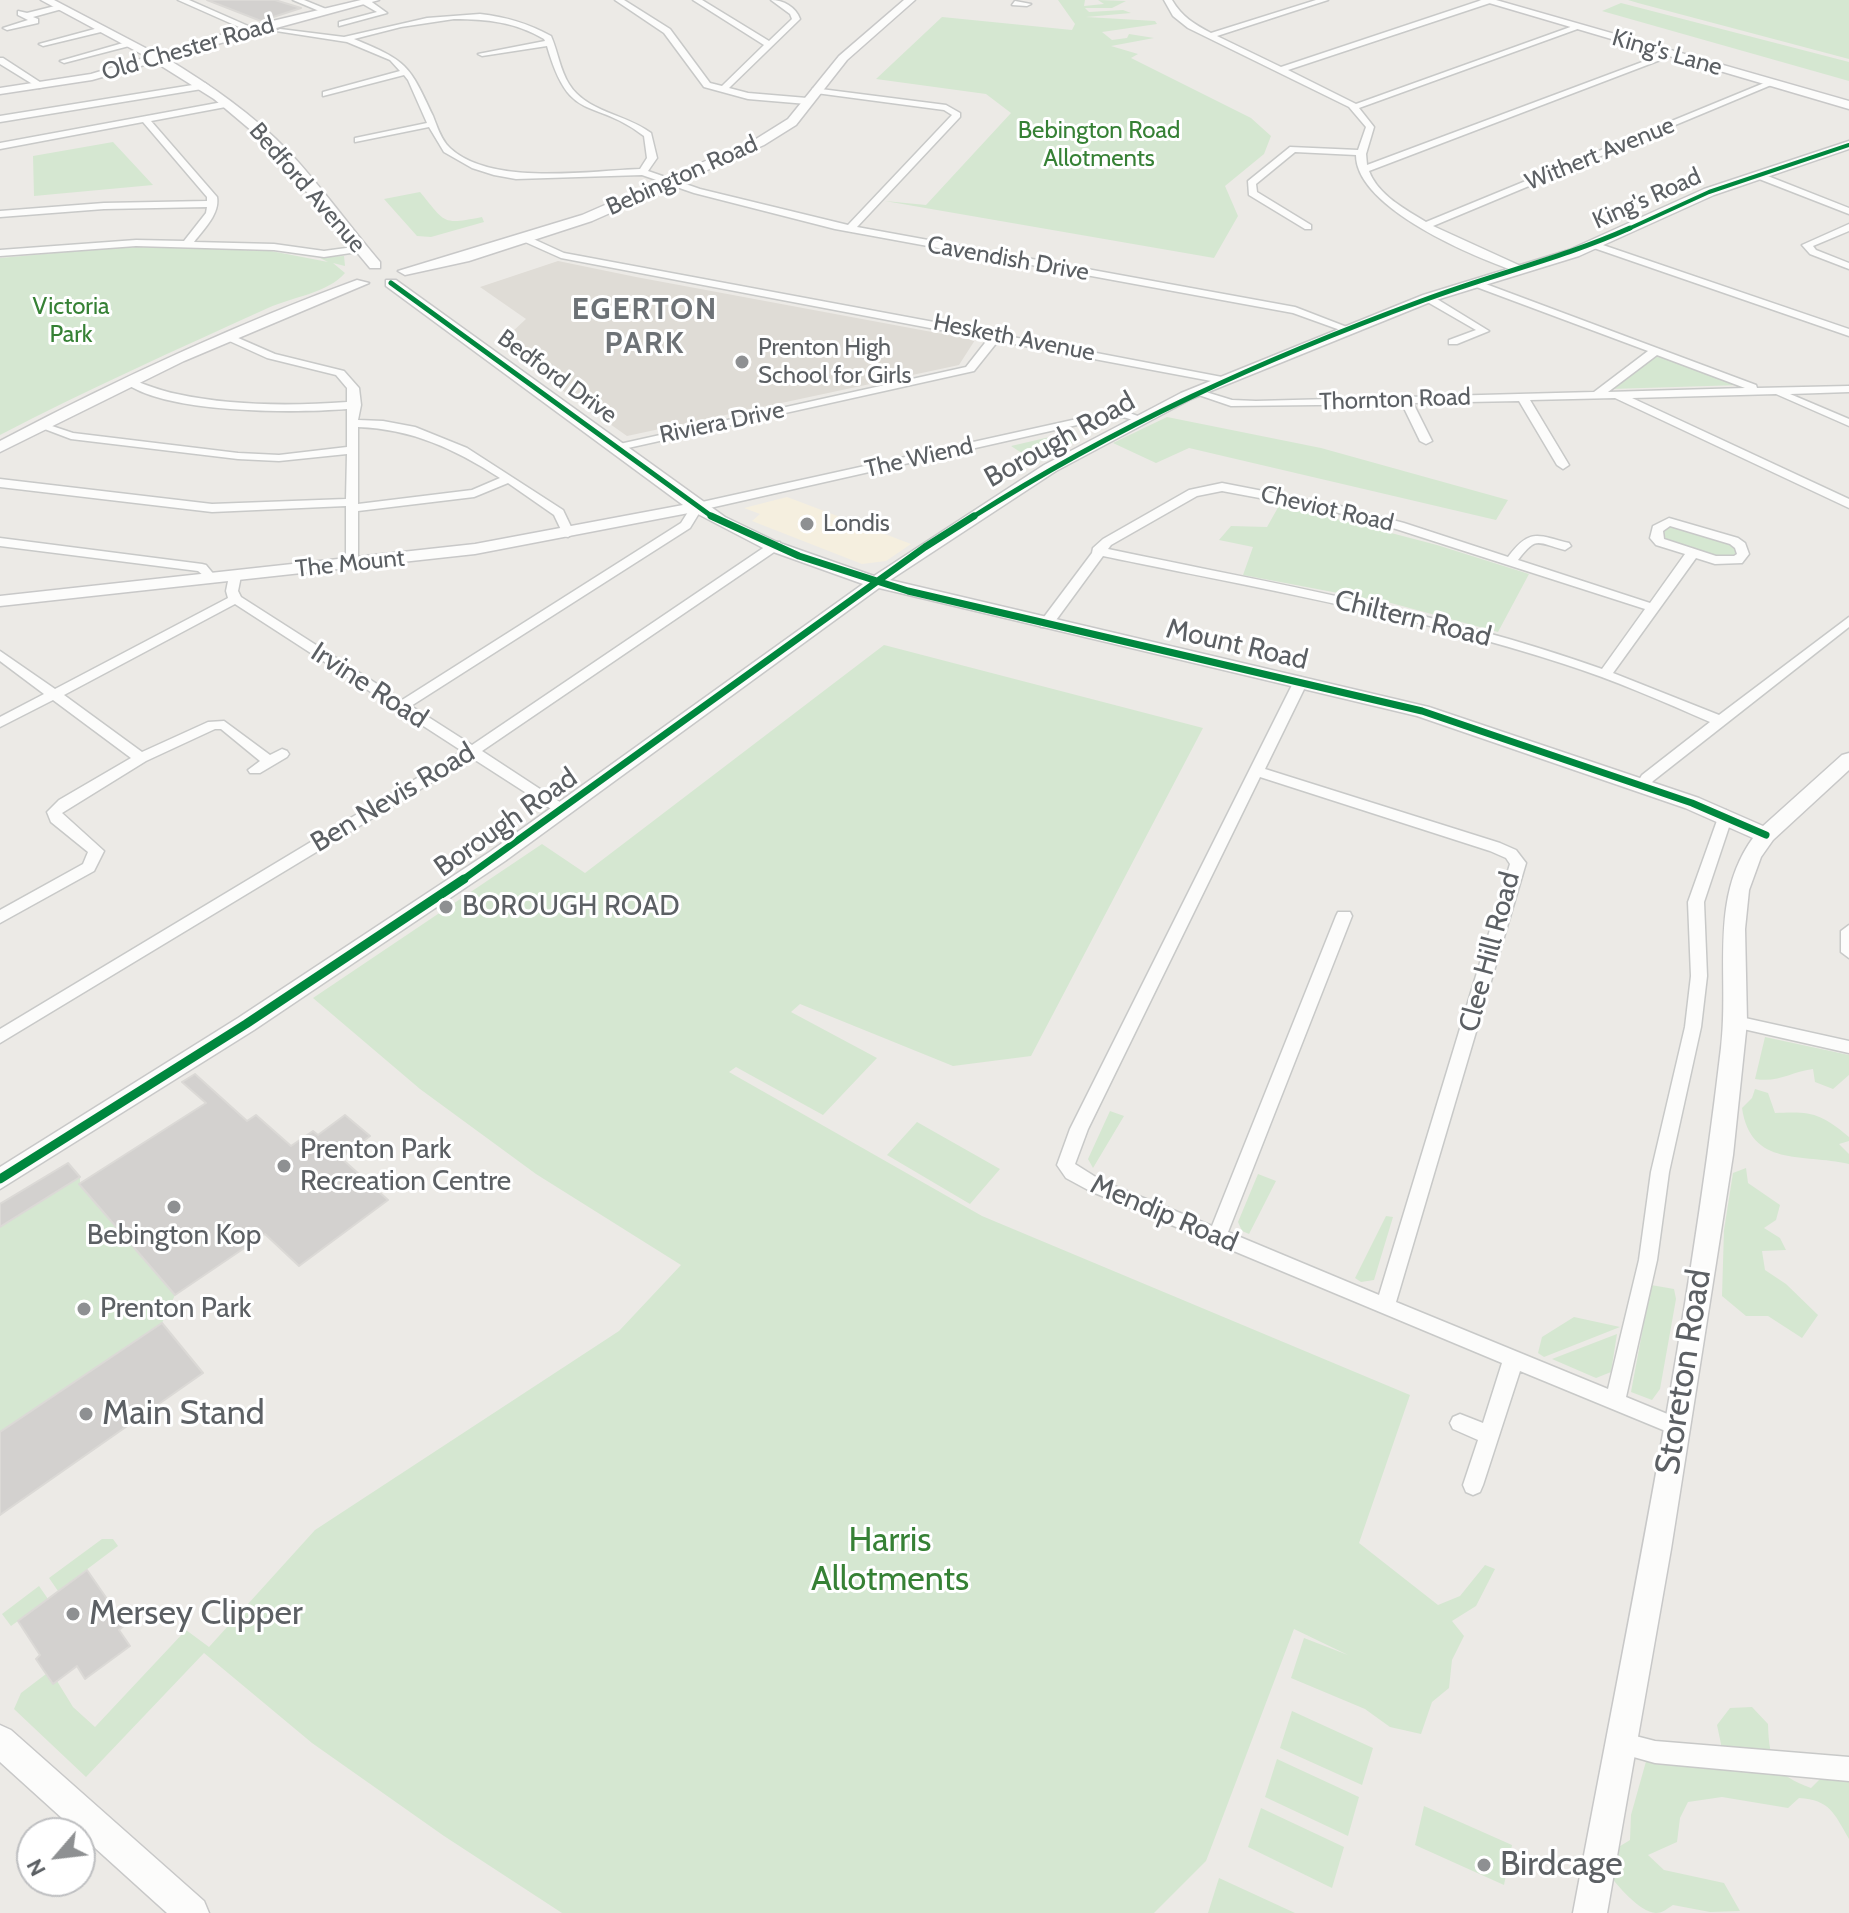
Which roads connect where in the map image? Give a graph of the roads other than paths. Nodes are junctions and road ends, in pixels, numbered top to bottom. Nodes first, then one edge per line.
1 (46, 0) edge
2 (182, 0) edge
3 (297, 0) edge
4 (619, 0) edge
5 (697, 0) edge
6 (775, 0) edge
7 (910, 0) edge
8 (1168, 0) edge
9 (1324, 0) edge
10 (1486, 0) edge
11 (370, 1) edge
12 (1015, 4) edge
13 (1027, 4) dead end
14 (59, 7) junction
15 (327, 11) junction
16 (342, 24) dead end
17 (1579, 27) junction
18 (7, 28) dead end
19 (102, 29) junction
20 (251, 29) junction
21 (280, 31) dead end
22 (1209, 36) junction
23 (348, 38) junction
24 (130, 43) junction
25 (550, 43) junction
26 (43, 44) dead end
27 (768, 44) junction
28 (482, 54) dead end
29 (1672, 54) junction
30 (159, 58) junction
31 (0, 60) edge
32 (64, 61) dead end
33 (1280, 70) junction
34 (406, 72) junction
35 (1772, 83) junction
36 (42, 86) junction
37 (205, 86) junction
38 (0, 91) edge
39 (722, 91) junction
40 (326, 94) dead end
41 (812, 95) junction
42 (228, 104) junction
43 (1849, 105) edge
44 (1355, 107) junction
45 (0, 119) edge
46 (146, 121) junction
47 (432, 124) junction
48 (358, 140) dead end
49 (1849, 145) edge
50 (0, 146) edge
51 (1362, 153) junction
52 (1362, 170) junction
53 (643, 172) junction
54 (1757, 175) junction
55 (671, 183) junction
56 (214, 204) junction
57 (1849, 211) edge
58 (0, 214) edge
59 (1428, 225) junction
60 (1309, 227) dead end
61 (1849, 227) edge
62 (850, 229) junction
63 (526, 239) junction
64 (187, 244) junction
65 (1594, 245) junction
66 (361, 249) junction
67 (0, 253) edge
68 (375, 265) junction
69 (1849, 266) edge
70 (1521, 270) junction
71 (405, 271) junction
72 (362, 283) junction
73 (391, 283) junction
74 (1467, 285) junction
75 (1428, 298) junction
76 (1347, 329) junction
77 (1849, 333) edge
78 (997, 335) junction
79 (229, 337) junction
80 (1453, 342) dead end
81 (1655, 351) junction
82 (1222, 380) junction
83 (129, 382) junction
84 (1846, 387) edge
85 (1768, 391) junction
86 (1196, 392) junction
87 (1616, 394) junction
88 (1597, 395) junction
89 (1522, 396) junction
90 (1406, 400) junction
91 (355, 405) junction
92 (1140, 419) junction
93 (354, 423) junction
94 (1849, 423) edge
95 (40, 425) junction
96 (1426, 441) dead end
97 (0, 447) edge
98 (619, 447) junction
99 (353, 450) junction
100 (1563, 465) dead end
101 (508, 479) junction
102 (0, 483) edge
103 (1849, 504) edge
104 (352, 505) junction
105 (697, 507) junction
106 (568, 533) junction
107 (0, 542) edge
108 (776, 545) junction
109 (1565, 546) dead end
110 (1097, 551) junction
111 (1692, 554) junction
112 (1511, 561) junction
113 (352, 564) junction
114 (235, 576) junction
115 (210, 577) junction
116 (878, 582) junction
117 (235, 599) junction
118 (0, 601) edge
119 (1651, 607) junction
120 (1849, 621) edge
121 (1046, 624) junction
122 (0, 655) edge
123 (1607, 672) junction
124 (1301, 681) junction
125 (55, 694) junction
126 (401, 707) junction
127 (1720, 721) junction
128 (0, 723) edge
129 (471, 752) junction
130 (141, 758) junction
131 (1849, 759) edge
132 (255, 770) dead end
133 (1256, 771) junction
134 (1643, 785) junction
135 (564, 811) junction
136 (1726, 815) junction
137 (1766, 835) junction
138 (1344, 916) dead end
139 (0, 917) edge
140 (1849, 931) edge
141 (1849, 952) edge
142 (1736, 1022) junction
143 (0, 1037) edge
144 (1849, 1047) edge
145 (0, 1179) edge
146 (1217, 1236) junction
147 (1385, 1307) junction
148 (1513, 1361) junction
149 (1615, 1402) junction
150 (1460, 1423) dead end
151 (1675, 1426) junction
152 (1489, 1435) junction
153 (1473, 1485) dead end
154 (0, 1741) edge
155 (1620, 1743) junction
156 (1849, 1769) edge
157 (192, 1913) edge
158 (1590, 1913) edge

1 - 14 street, Bedford Avenue
2 - 20 street
3 - 15 street
4 - 39 street
5 - 27 street
6 - 27 street
7 - 41 street, Bebington Road
8 - 22 street
9 - 22 street
10 - 17 street, King's Lane
10 - 33 street
11 - 15 street, Old Chester Road
11 - 16 street
12 - 13 street
14 - 18 street
14 - 19 street, Bedford Avenue
15 - 20 street, Old Chester Road
17 - 29 street, King's Lane
17 - 44 street
19 - 24 street, Bedford Avenue
19 - 26 street
20 - 30 street, Old Chester Road
21 - 23 street
22 - 33 street
23 - 25 street
23 - 34 street
24 - 30 street, Bedford Avenue
24 - 32 street
25 - 28 street
25 - 53 street
27 - 39 street
29 - 35 street, King's Lane
29 - 52 street
30 - 36 street, Old Chester Road
30 - 37 street, Bedford Avenue
31 - 36 street
33 - 44 street
34 - 40 street
34 - 47 street
35 - 43 street, King's Lane
35 - 59 street, Withert Avenue
36 - 38 street, Old Chester Road
37 - 42 street, Bedford Avenue
37 - 45 street
39 - 41 street
41 - 55 street, Bebington Road
41 - 62 street
42 - 46 street
42 - 66 street, Bedford Avenue
44 - 51 street
46 - 50 street
46 - 56 street
47 - 48 street
47 - 53 street
49 - 54 street, King's Road
51 - 52 street
51 - 60 street
52 - 59 street
53 - 55 street
54 - 57 street
54 - 65 street, King's Road
55 - 62 street, Cavendish Drive
55 - 63 street, Bebington Road
56 - 58 street
56 - 64 street
59 - 70 street
61 - 69 street
62 - 76 street, Cavendish Drive
63 - 71 street, Bebington Road
63 - 78 street, Hesketh Avenue
64 - 66 street
64 - 67 street
65 - 70 street, King's Road
65 - 77 street
66 - 68 street, Bedford Avenue
68 - 71 street
68 - 72 street
70 - 74 street, King's Road
71 - 73 street
72 - 73 street
72 - 79 street
73 - 98 street, Bedford Drive
74 - 75 street, Borough Road
74 - 81 street
75 - 76 street, Borough Road
75 - 80 street
76 - 82 street, Borough Road
78 - 82 street, Hesketh Avenue
78 - 98 street, Riviera Drive
79 - 83 street
79 - 91 street
81 - 85 street
81 - 88 street
82 - 86 street, Borough Road
83 - 91 street
83 - 95 street
84 - 85 street, Thornton Road
85 - 87 street, Thornton Road
85 - 94 street
86 - 90 street, Thornton Road
86 - 92 street, Borough Road
87 - 88 street, Thornton Road
87 - 103 street
88 - 89 street, Thornton Road
89 - 90 street, Thornton Road
89 - 100 street
90 - 96 street
91 - 93 street
92 - 105 street, The Wiend
92 - 116 street, Borough Road
93 - 99 street
93 - 101 street
95 - 97 street
95 - 99 street
98 - 105 street, Bedford Drive
99 - 104 street
101 - 104 street
101 - 106 street
102 - 104 street
104 - 113 street
105 - 106 street, The Mount
105 - 108 street, Mount Road
105 - 126 street
106 - 113 street, The Mount
107 - 115 street
108 - 116 street, Mount Road
108 - 129 street, Ben Nevis Road
109 - 112 street
110 - 112 street, Cheviot Road
110 - 121 street, Cheviot Road
110 - 123 street, Chiltern Road
111 - 111 street
111 - 119 street
112 - 119 street, Cheviot Road
113 - 114 street, The Mount
114 - 115 street, The Mount
114 - 117 street
115 - 118 street, The Mount
116 - 121 street, Mount Road
116 - 135 street, Borough Road
117 - 125 street
117 - 126 street, Irvine Road
119 - 123 street
120 - 127 street
121 - 124 street, Mount Road
122 - 125 street
123 - 127 street, Chiltern Road
124 - 133 street, Mendip Road
124 - 134 street, Mount Road
125 - 128 street
125 - 130 street
126 - 129 street, Irvine Road
127 - 134 street
129 - 135 street, Irvine Road
129 - 143 street, Ben Nevis Road
130 - 132 street
130 - 139 street
131 - 137 street
133 - 146 street, Mendip Road
133 - 147 street, Clee Hill Road
134 - 136 street, Mount Road
135 - 145 street, Borough Road
136 - 137 street, Mount Road
136 - 149 street, Storeton Road
137 - 142 street, Storeton Road
138 - 146 street
140 - 141 street
142 - 144 street
142 - 151 street, Storeton Road
146 - 147 street, Mendip Road
147 - 148 street, Mendip Road
148 - 149 street, Mendip Road
148 - 152 street
149 - 151 street, Mendip Road
150 - 152 street
151 - 155 street, Storeton Road
152 - 153 street
154 - 157 street
155 - 156 street
155 - 158 street, Storeton Road

